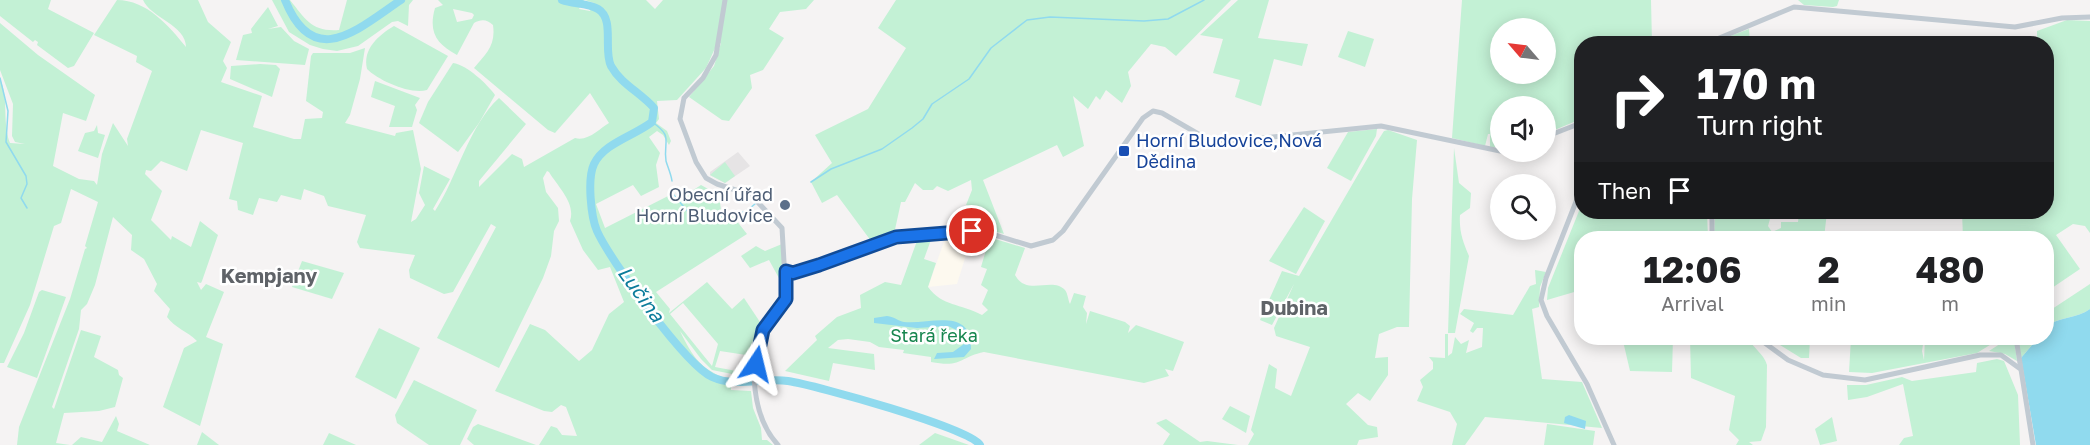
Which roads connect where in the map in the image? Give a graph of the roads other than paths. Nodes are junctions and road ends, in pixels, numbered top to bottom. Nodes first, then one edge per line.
1 (725, 0) edge
2 (1794, 0) edge
3 (1794, 8) junction
4 (2090, 17) edge
5 (1725, 36) edge
6 (1574, 126) edge
7 (1556, 133) edge
8 (1490, 149) edge
9 (1574, 207) edge
10 (786, 271) junction
11 (1768, 345) edge
12 (2017, 345) edge
13 (2019, 368) junction
14 (778, 445) edge
15 (1614, 445) edge
16 (2033, 445) edge

1 - 10 street
2 - 3 street
3 - 4 street
3 - 5 street
6 - 7 street
8 - 10 street
9 - 15 street
10 - 14 street
11 - 13 street
12 - 13 street
13 - 16 street

